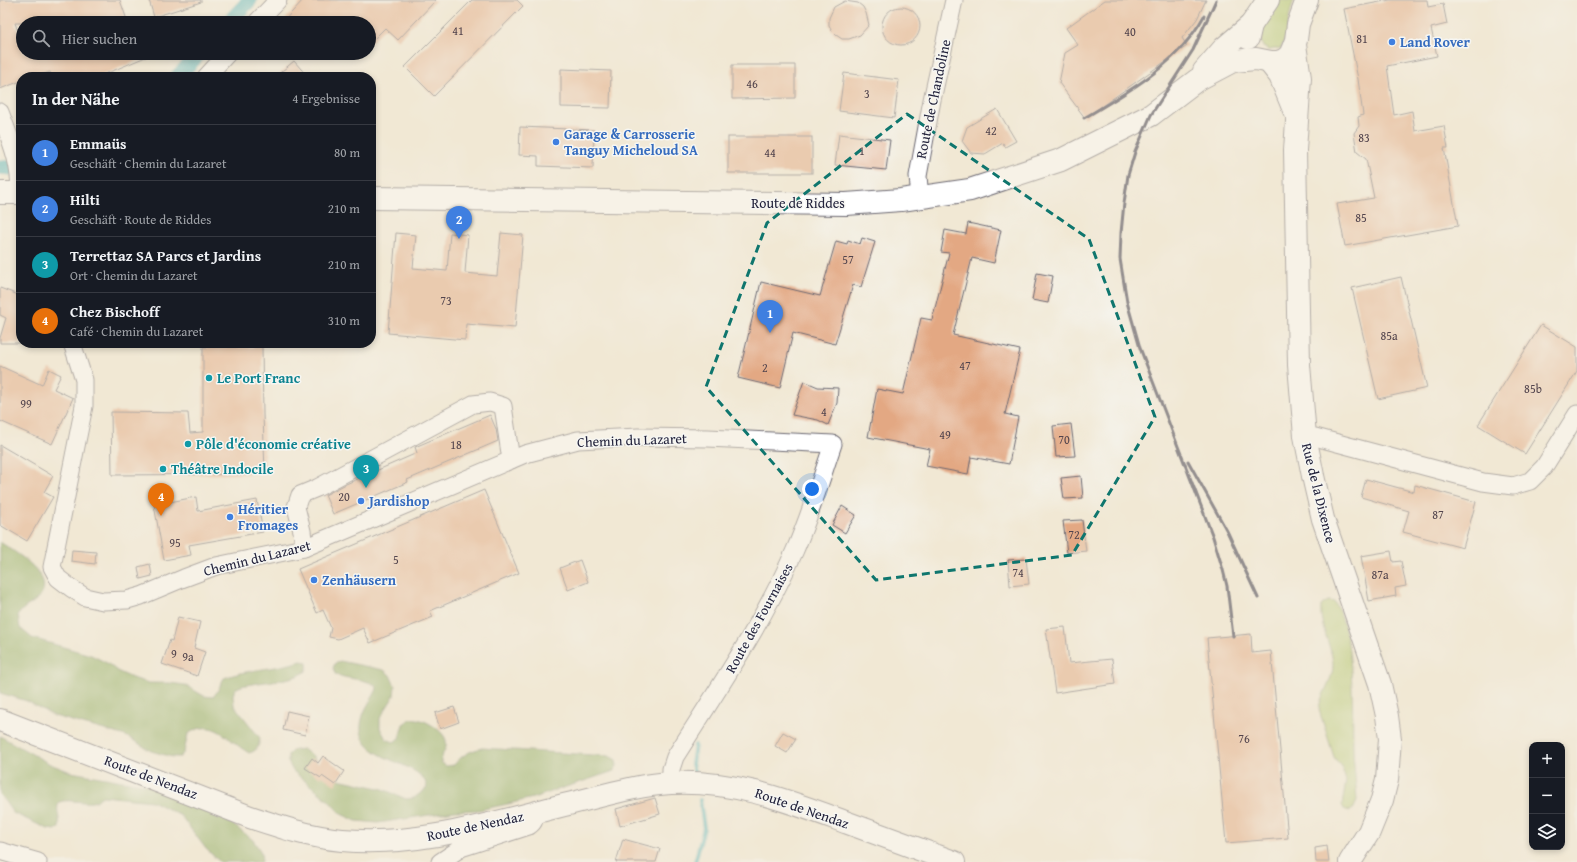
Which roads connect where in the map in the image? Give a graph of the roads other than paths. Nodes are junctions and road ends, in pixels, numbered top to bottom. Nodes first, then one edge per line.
1 (278, 0) edge
2 (954, 0) edge
3 (1268, 0) edge
4 (1307, 0) edge
5 (263, 16) edge
6 (1251, 25) junction
7 (1296, 35) junction
8 (222, 60) edge
9 (1266, 61) junction
10 (211, 72) edge
11 (1197, 80) junction
12 (0, 112) edge
13 (1296, 117) junction
14 (4, 133) edge
15 (15, 189) edge
16 (376, 198) edge
17 (920, 198) junction
18 (74, 348) edge
19 (1577, 414) edge
20 (1305, 436) junction
21 (834, 444) joint
22 (511, 460) junction
23 (304, 548) junction
24 (0, 720) edge
25 (671, 776) junction
26 (533, 813) junction
27 (0, 851) edge
28 (1357, 859) edge
29 (38, 862) edge
30 (440, 862) edge
31 (954, 862) edge

1 - 5 street
2 - 17 street, Route de Chandoline
3 - 6 main road
4 - 7 main road
6 - 9 main road
6 - 11 main road, Route de Riddes
7 - 9 main road, Route de Riddes
7 - 13 main road, Rue de la Dixence
8 - 10 street
9 - 11 main road, Route de Riddes
9 - 13 main road, Rue de la Dixence
11 - 17 main road, Route de Riddes
12 - 14 street
13 - 20 main road, Rue de la Dixence
14 - 15 street
16 - 17 main road, Route de Riddes
18 - 23 street, Chemin du Lazaret
19 - 20 street
20 - 28 main road, Rue de la Dixence
21 - 22 street, Chemin du Lazaret
21 - 25 street, Route des Fournaises
22 - 23 street, Chemin du Lazaret
22 - 23 street
24 - 26 main road, Route de Nendaz
25 - 26 main road, Route de Nendaz
25 - 31 main road, Route de Nendaz
26 - 30 street
27 - 29 street

